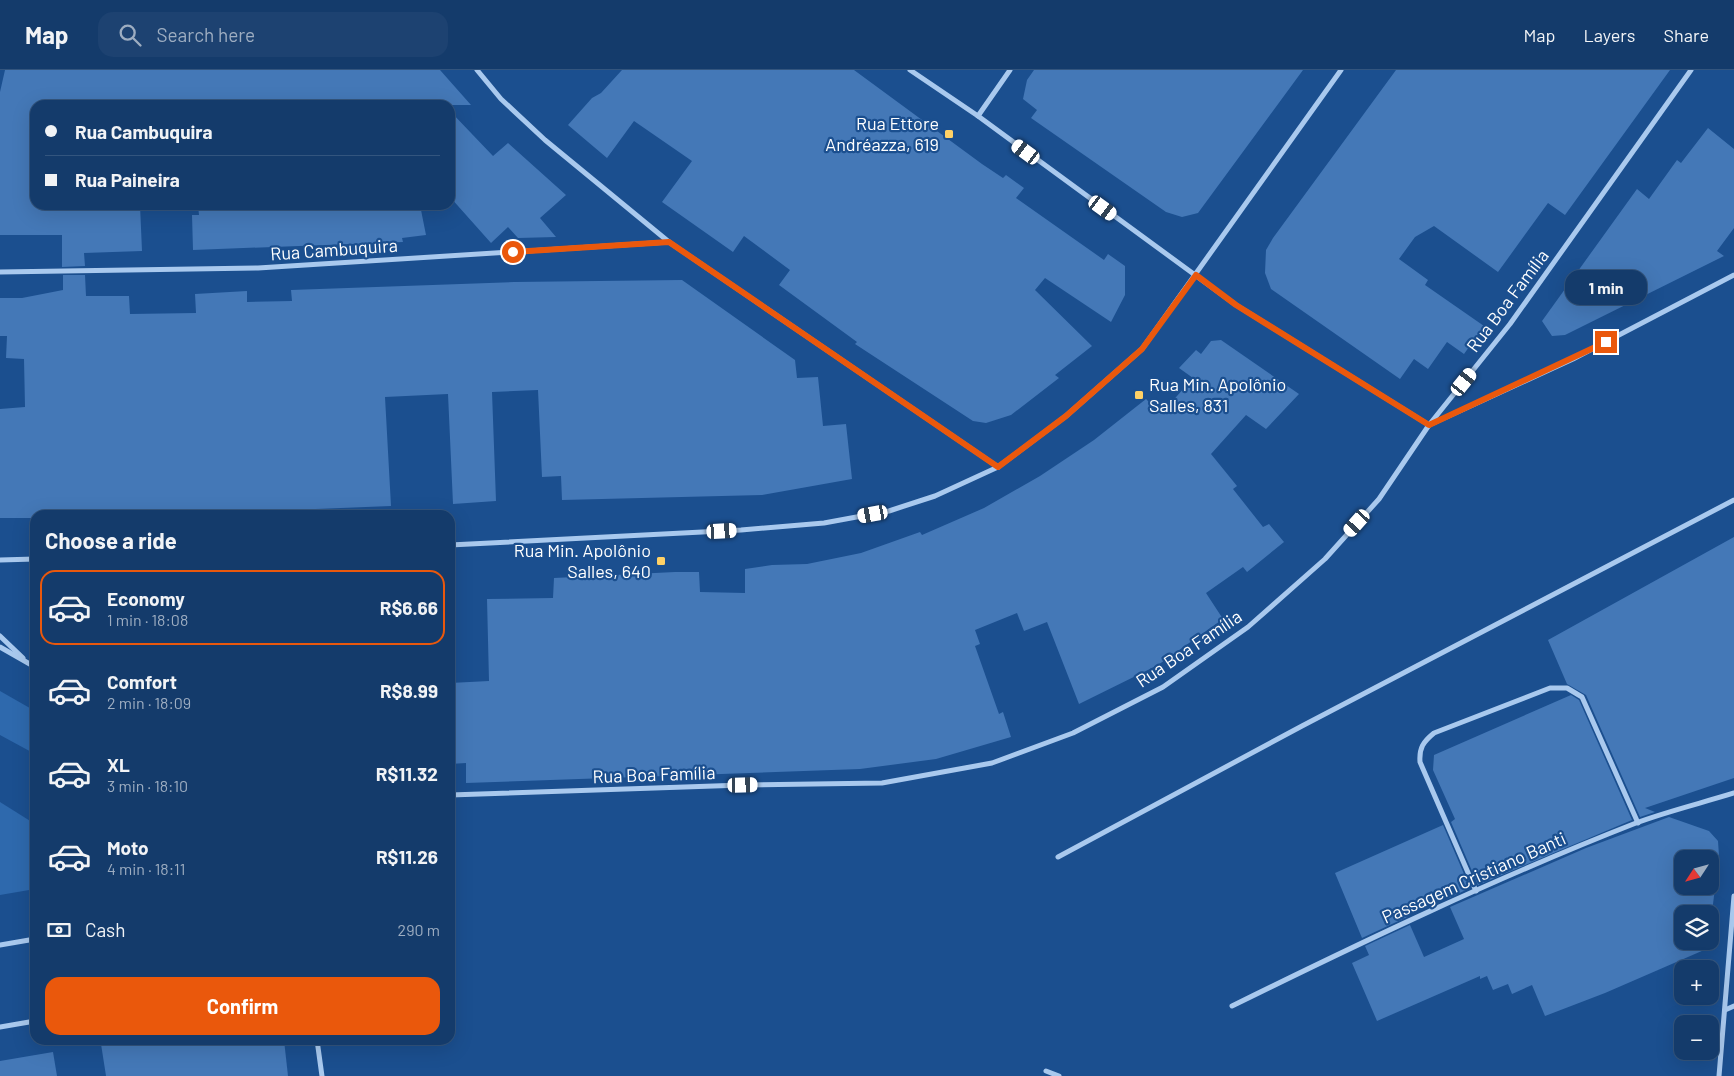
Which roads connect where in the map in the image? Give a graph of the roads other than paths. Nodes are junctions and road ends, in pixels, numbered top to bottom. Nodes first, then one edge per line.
1 (477, 70) edge
2 (910, 70) edge
3 (1010, 70) edge
4 (1341, 70) edge
5 (1691, 70) edge
6 (978, 116) junction
7 (669, 242) junction
8 (0, 272) edge
9 (1196, 275) junction
10 (1734, 275) edge
11 (1429, 425) junction
12 (998, 467) junction
13 (1734, 500) edge
14 (455, 545) edge
15 (30, 559) edge
16 (0, 560) edge
17 (0, 636) edge
18 (0, 647) edge
19 (29, 664) joint
20 (1734, 793) edge
21 (455, 795) edge
22 (1638, 823) junction
23 (1058, 857) dead end
24 (1476, 891) junction
25 (1734, 896) edge
26 (30, 940) edge
27 (0, 946) edge
28 (1232, 1006) dead end
29 (1734, 1006) edge
30 (1725, 1010) junction
31 (30, 1021) edge
32 (0, 1027) edge
33 (318, 1045) edge
34 (1046, 1071) dead end
35 (322, 1076) edge
36 (1059, 1076) edge
37 (1719, 1076) edge

1 - 7 street
2 - 6 street
3 - 6 street
4 - 9 street
5 - 11 street, Rua Boa Família
6 - 9 street
7 - 8 street, Rua Cambuquira
7 - 12 street
9 - 11 street
9 - 12 street
10 - 11 street
11 - 21 street, Rua Boa Família
12 - 14 street
13 - 23 street
15 - 16 street
17 - 19 street
18 - 19 street
20 - 22 street, Passagem Cristiano Banti
22 - 24 street, Passagem Cristiano Banti
22 - 24 street
24 - 28 street, Passagem Cristiano Banti
25 - 30 street
26 - 27 street
29 - 30 street
30 - 37 street
31 - 32 street
33 - 35 street
34 - 36 street

